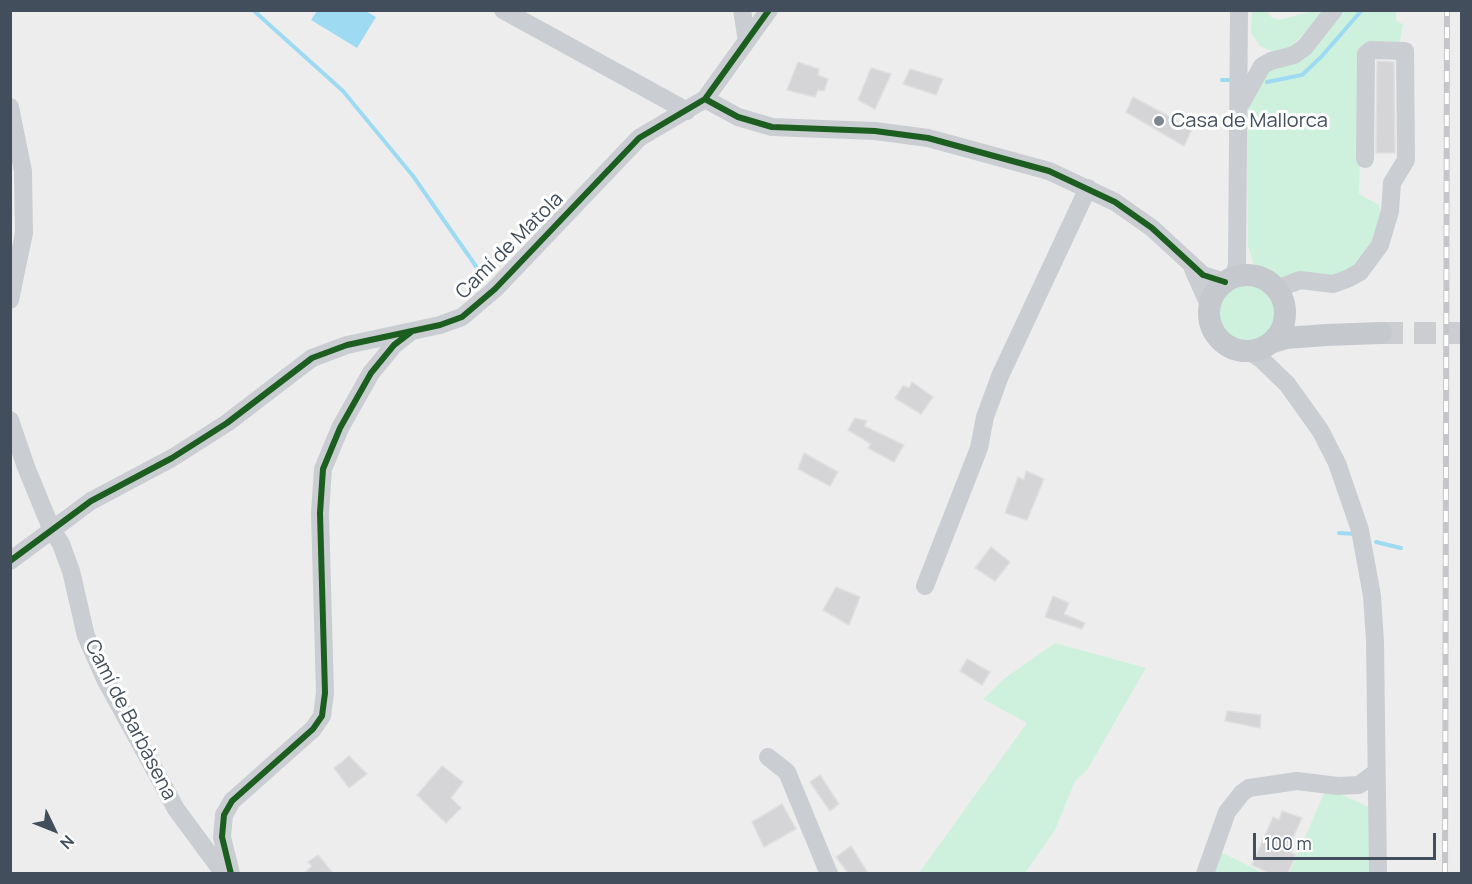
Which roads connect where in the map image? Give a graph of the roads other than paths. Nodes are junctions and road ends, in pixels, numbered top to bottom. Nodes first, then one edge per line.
1 (503, 10) edge
2 (742, 10) edge
3 (769, 10) edge
4 (1239, 10) edge
5 (1334, 10) edge
6 (1239, 35) junction
7 (747, 40) junction
8 (1271, 61) junction
9 (705, 99) junction
10 (10, 107) edge
11 (1239, 109) junction
12 (687, 111) junction
13 (1365, 159) dead end
14 (1088, 188) junction
15 (1191, 265) junction
16 (1237, 278) junction
17 (1277, 289) junction
18 (10, 300) edge
19 (1210, 307) junction
20 (1285, 318) junction
21 (416, 328) junction
22 (1381, 333) tunnel mouth
23 (1326, 334) junction
24 (1270, 343) junction
25 (1247, 350) junction
26 (10, 420) edge
27 (51, 528) junction
28 (10, 561) edge
29 (925, 586) dead end
30 (768, 757) dead end
31 (1375, 773) junction
32 (1338, 786) junction
33 (1379, 802) junction
34 (224, 873) edge
35 (231, 873) edge
36 (830, 873) edge
37 (1205, 873) edge
38 (1378, 873) edge
39 (1383, 873) edge

1 - 12 street
2 - 7 street
3 - 7 street, Camí de Matola
4 - 6 street
5 - 8 street
6 - 8 street
6 - 11 street
7 - 9 street, Camí de Matola
8 - 11 street
9 - 12 street, Camí de Matola
9 - 14 street
10 - 18 street
11 - 16 street
12 - 21 street, Camí de Matola
13 - 17 street
14 - 15 street
14 - 29 street
15 - 16 street
15 - 19 street
16 - 17 main road
16 - 19 main road
17 - 20 main road
19 - 25 main road
20 - 23 main road
20 - 24 main road
21 - 27 street, Camí de Matola
21 - 35 street
22 - 23 main road
23 - 24 main road
24 - 25 main road
24 - 33 street
25 - 31 street
26 - 27 street, Camí de Barbàsena
27 - 28 street, Camí de Matola
27 - 34 street, Camí de Barbàsena
30 - 36 street
31 - 32 street
31 - 33 street
32 - 33 street
32 - 37 street
33 - 38 street
33 - 39 street

